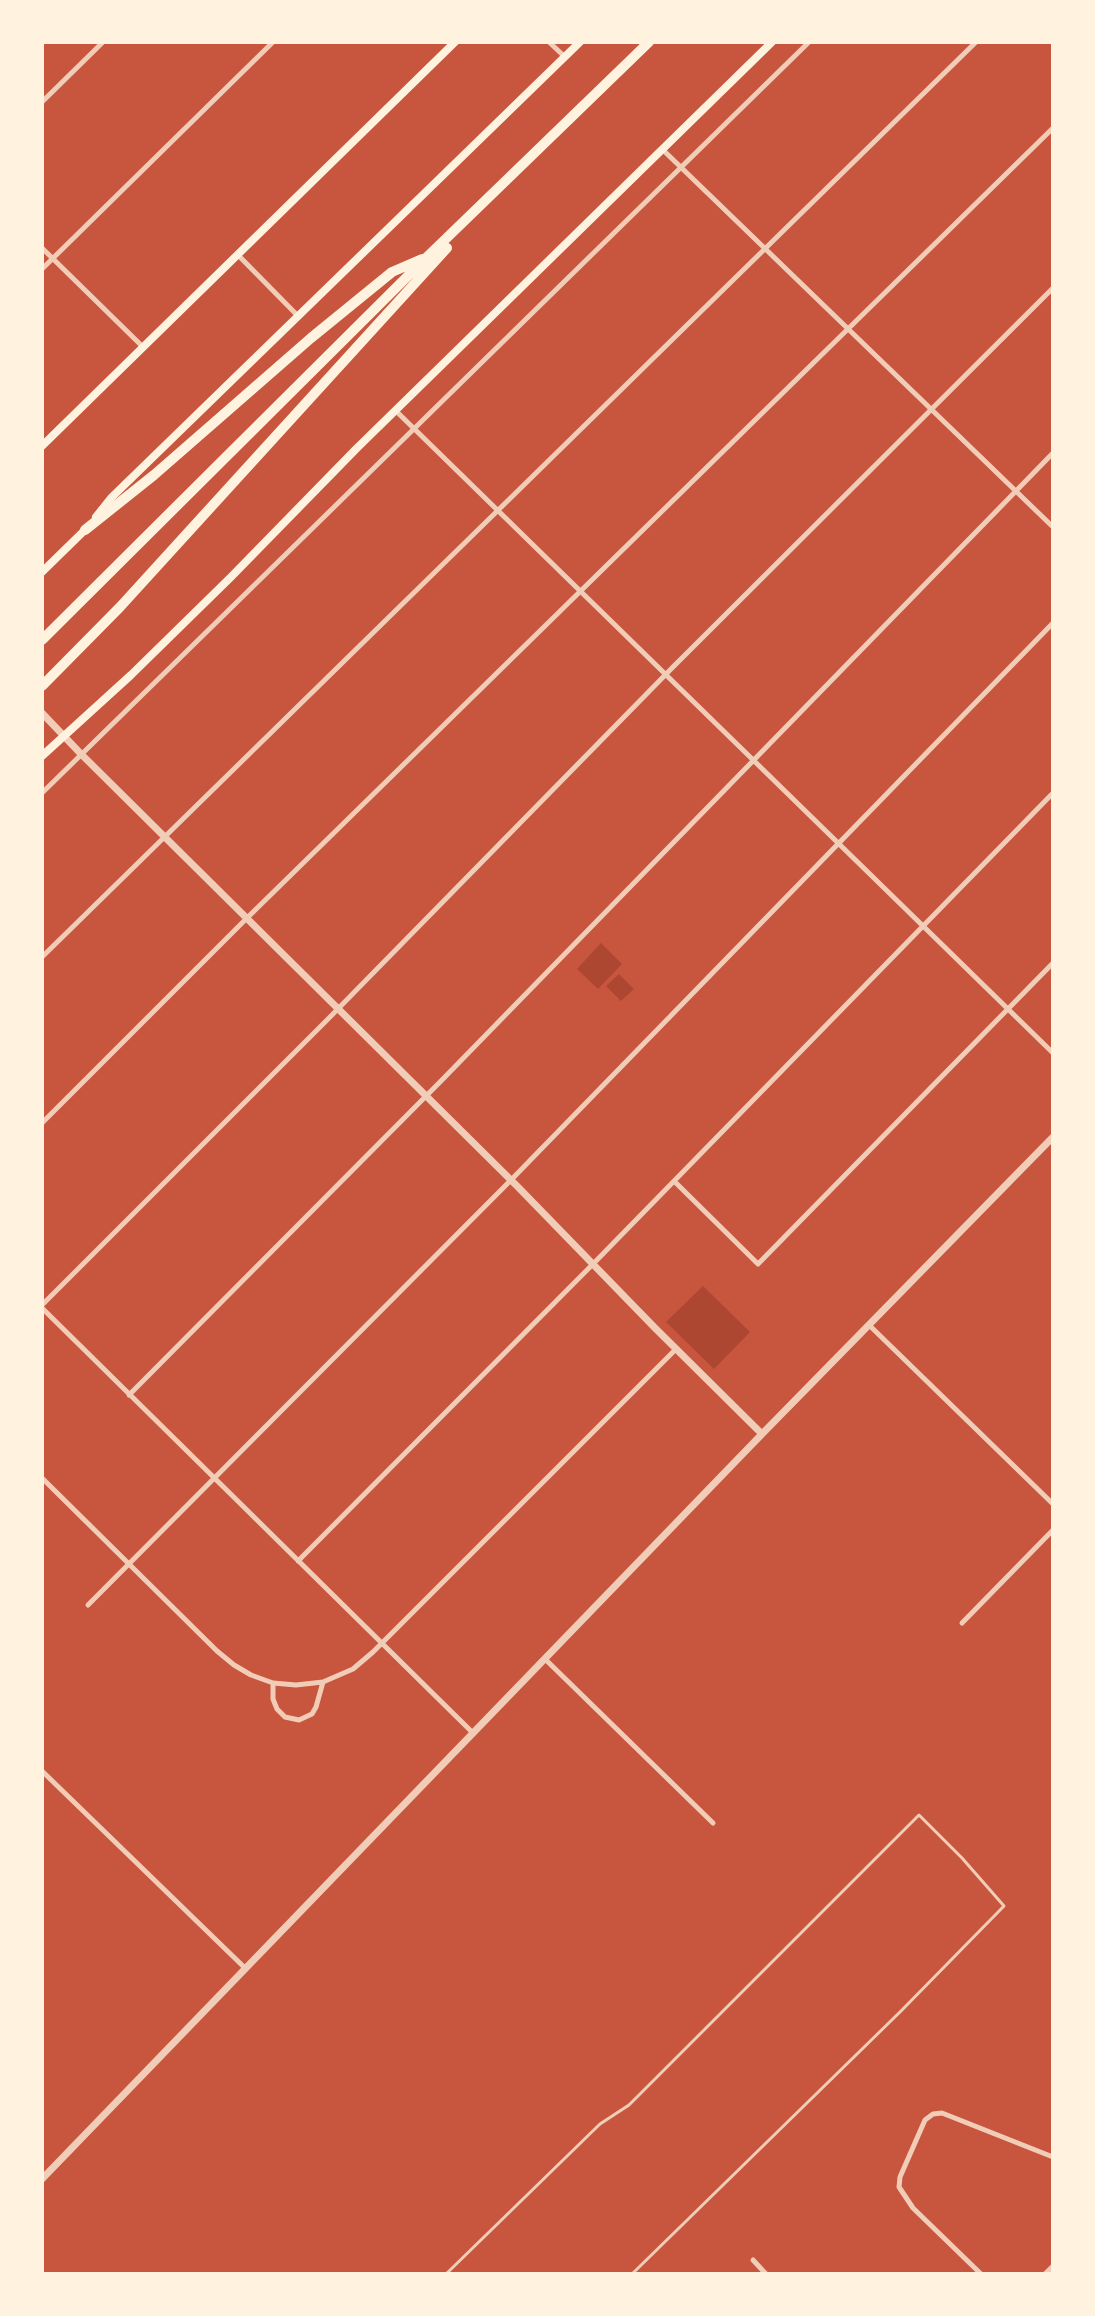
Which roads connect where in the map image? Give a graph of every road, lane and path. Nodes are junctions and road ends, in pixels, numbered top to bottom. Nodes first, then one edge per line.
1 (103, 42) edge
2 (273, 42) edge
3 (455, 42) edge
4 (549, 42) edge
5 (580, 42) edge
6 (650, 42) edge
7 (772, 42) edge
8 (809, 42) edge
9 (973, 43) edge
10 (565, 57) junction
11 (42, 102) edge
12 (1053, 128) edge
13 (662, 149) junction
14 (680, 168) junction
15 (504, 184) junction
16 (42, 248) edge
17 (764, 249) junction
18 (237, 254) junction
19 (428, 257) junction
20 (53, 258) junction
21 (42, 269) edge
22 (1053, 288) edge
23 (299, 317) junction
24 (848, 330) junction
25 (143, 347) junction
26 (395, 410) junction
27 (931, 410) junction
28 (414, 428) junction
29 (42, 446) edge
30 (1053, 453) edge
31 (1016, 491) junction
32 (497, 510) junction
33 (1053, 527) edge
34 (85, 530) junction
35 (42, 572) edge
36 (580, 592) junction
37 (1053, 623) edge
38 (42, 640) edge
39 (665, 674) junction
40 (42, 686) edge
41 (42, 713) edge
42 (64, 737) junction
43 (81, 754) junction
44 (42, 756) edge
45 (753, 761) junction
46 (42, 793) edge
47 (1053, 793) edge
48 (164, 836) junction
49 (838, 844) junction
50 (247, 918) junction
51 (923, 926) junction
52 (42, 957) edge
53 (1053, 963) edge
54 (338, 1009) junction
55 (1007, 1010) junction
56 (1053, 1053) edge
57 (427, 1096) junction
58 (42, 1123) edge
59 (1053, 1137) edge
60 (511, 1180) junction
61 (674, 1181) junction
62 (593, 1264) junction
63 (42, 1307) edge
64 (869, 1325) junction
65 (676, 1349) junction
66 (129, 1395) junction
67 (762, 1434) junction
68 (42, 1478) edge
69 (213, 1478) junction
70 (1053, 1504) edge
71 (1053, 1530) edge
72 (298, 1561) junction
73 (129, 1564) junction
74 (88, 1605) dead end
75 (962, 1623) dead end
76 (382, 1644) junction
77 (545, 1659) junction
78 (323, 1682) junction
79 (273, 1683) junction
80 (473, 1733) junction
81 (42, 1771) edge
82 (712, 1823) dead end
83 (246, 1969) junction
84 (1053, 2157) edge
85 (42, 2179) edge
86 (753, 2260) dead end
87 (1053, 2266) edge
88 (446, 2274) edge
89 (632, 2274) edge
90 (766, 2274) edge
91 (981, 2274) edge
92 (1045, 2274) edge

1 - 11 street
2 - 20 street
3 - 18 main road
4 - 10 street
5 - 10 main road
6 - 15 highway
7 - 13 main road
8 - 14 street
9 - 17 street
10 - 23 main road
12 - 24 street
13 - 14 street
13 - 26 main road
14 - 17 street
14 - 28 street
15 - 19 highway
15 - 40 highway
16 - 20 street
17 - 24 street
17 - 32 street
18 - 23 street
18 - 25 main road
19 - 34 highway
19 - 38 highway
20 - 21 street
20 - 25 street
22 - 27 street
23 - 34 main road
24 - 27 street
24 - 36 street
25 - 29 main road
26 - 28 street
26 - 42 main road
27 - 31 street
27 - 39 street
28 - 32 street
28 - 43 street
30 - 31 street
31 - 33 street
31 - 45 street
32 - 36 street
32 - 48 street
34 - 35 main road
36 - 39 street
36 - 50 street
37 - 49 street
39 - 45 street
39 - 54 street
41 - 42 street
42 - 43 street
42 - 44 main road
43 - 46 street
43 - 48 street
45 - 49 street
45 - 57 street
47 - 51 street
48 - 50 street
48 - 52 street
49 - 51 street
49 - 60 street
50 - 54 street
50 - 58 street
51 - 55 street
51 - 61 street
53 - 55 street
54 - 57 street
54 - 63 street
55 - 56 street
55 - 61 street
57 - 60 street
57 - 66 street
59 - 64 street
60 - 62 street
60 - 69 street
61 - 62 street
62 - 65 street
62 - 72 street
63 - 66 street
64 - 67 street
64 - 70 street
65 - 67 street
65 - 76 street
66 - 69 street
67 - 77 street
68 - 73 street
69 - 72 street
69 - 73 street
71 - 75 street
72 - 76 street
73 - 74 street
73 - 79 street
76 - 78 street
76 - 80 street
77 - 80 street
77 - 82 street
78 - 79 street
78 - 79 street
80 - 83 street
81 - 83 street
83 - 85 street
84 - 91 street
86 - 90 street
87 - 92 street
88 - 89 lane

